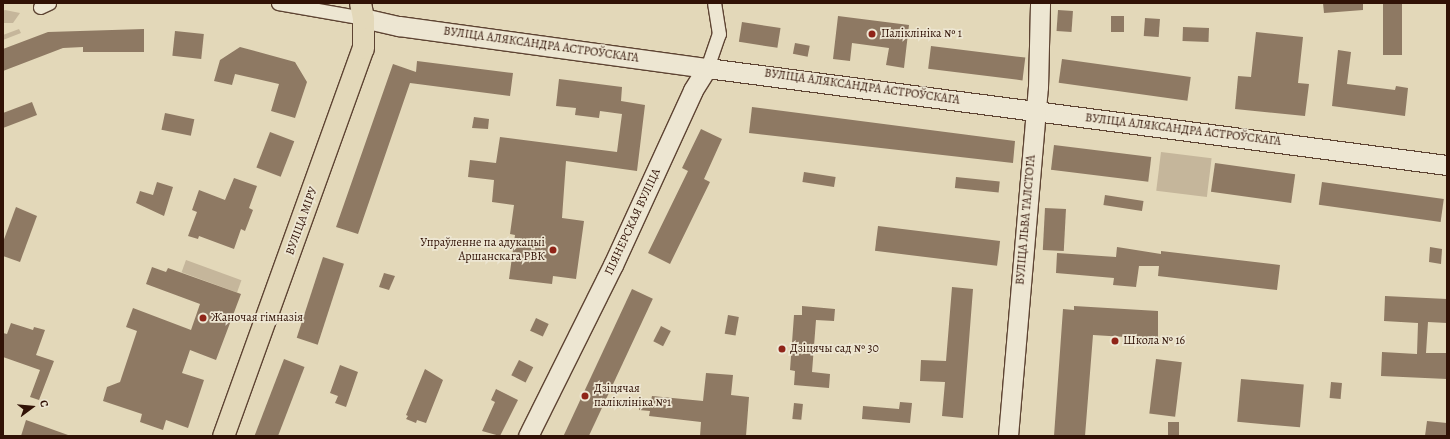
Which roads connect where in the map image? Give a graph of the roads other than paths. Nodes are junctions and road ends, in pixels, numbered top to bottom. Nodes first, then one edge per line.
1 (278, 3) edge
2 (714, 3) edge
3 (1040, 3) edge
4 (362, 11) edge
5 (707, 68) junction
6 (1035, 111) junction
7 (1447, 165) edge
8 (223, 436) edge
9 (528, 436) edge
10 (1008, 436) edge

1 - 4 street, ВУЛІЦА АЛЯКСАНДРА АСТРОЎСКАГА
2 - 5 street, ПІЯНЕРСКАЯ ВУЛІЦА
3 - 6 street, ВУЛІЦА ЛЬВА ТАЛСТОГА
4 - 5 street, ВУЛІЦА АЛЯКСАНДРА АСТРОЎСКАГА
4 - 8 main road, ВУЛІЦА МІРУ
5 - 6 street, ВУЛІЦА АЛЯКСАНДРА АСТРОЎСКАГА
5 - 9 street, ПІЯНЕРСКАЯ ВУЛІЦА
6 - 7 street, ВУЛІЦА АЛЯКСАНДРА АСТРОЎСКАГА
6 - 10 street, ВУЛІЦА ЛЬВА ТАЛСТОГА

